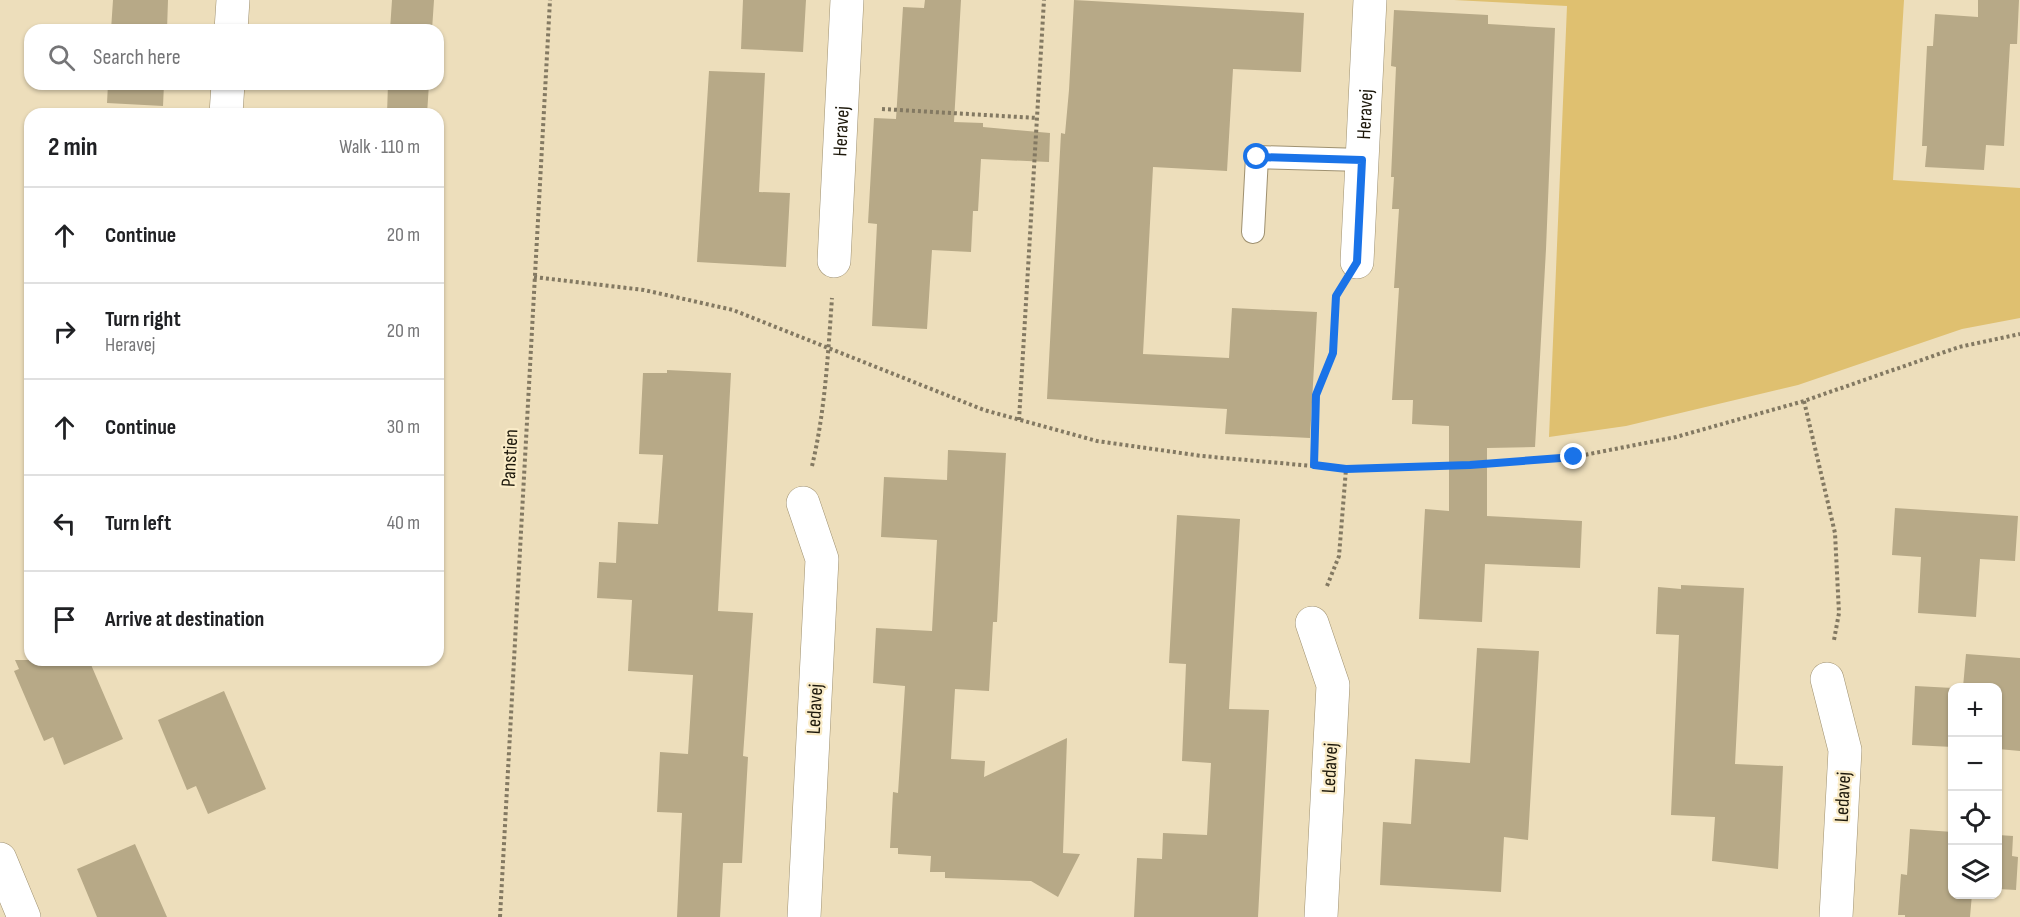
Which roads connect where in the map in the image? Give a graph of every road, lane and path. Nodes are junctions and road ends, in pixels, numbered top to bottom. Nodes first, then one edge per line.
1 (233, 0) edge
2 (550, 0) edge
3 (847, 0) edge
4 (1044, 0) edge
5 (1370, 0) edge
6 (231, 24) edge
7 (228, 90) edge
8 (842, 107) junction
9 (226, 108) edge
10 (1037, 118) junction
11 (1362, 160) junction
12 (1253, 232) dead end
13 (834, 261) joint
14 (1357, 262) joint
15 (534, 277) junction
16 (2020, 334) edge
17 (829, 347) junction
18 (1804, 401) junction
19 (1019, 420) junction
20 (1314, 465) junction
21 (1346, 469) junction
22 (803, 503) joint
23 (1312, 623) joint
24 (1827, 679) joint
25 (0, 859) edge
26 (24, 917) edge
27 (500, 917) edge
28 (804, 917) edge
29 (1321, 917) edge
30 (1836, 917) edge

1 - 6 street
2 - 15 path, Panstien
3 - 8 street, Heravej
4 - 10 path
5 - 11 street, Heravej
7 - 9 street
8 - 10 path
8 - 13 street, Heravej
10 - 19 path
11 - 12 lane
11 - 14 street, Heravej
13 - 17 path
14 - 20 path
15 - 17 path
15 - 27 path, Panstien
16 - 18 path
17 - 19 path
17 - 22 path
18 - 21 path
18 - 24 path
19 - 20 path
20 - 21 path
21 - 23 path
22 - 28 street, Ledavej
23 - 29 street, Ledavej
24 - 30 street, Ledavej
25 - 26 street

